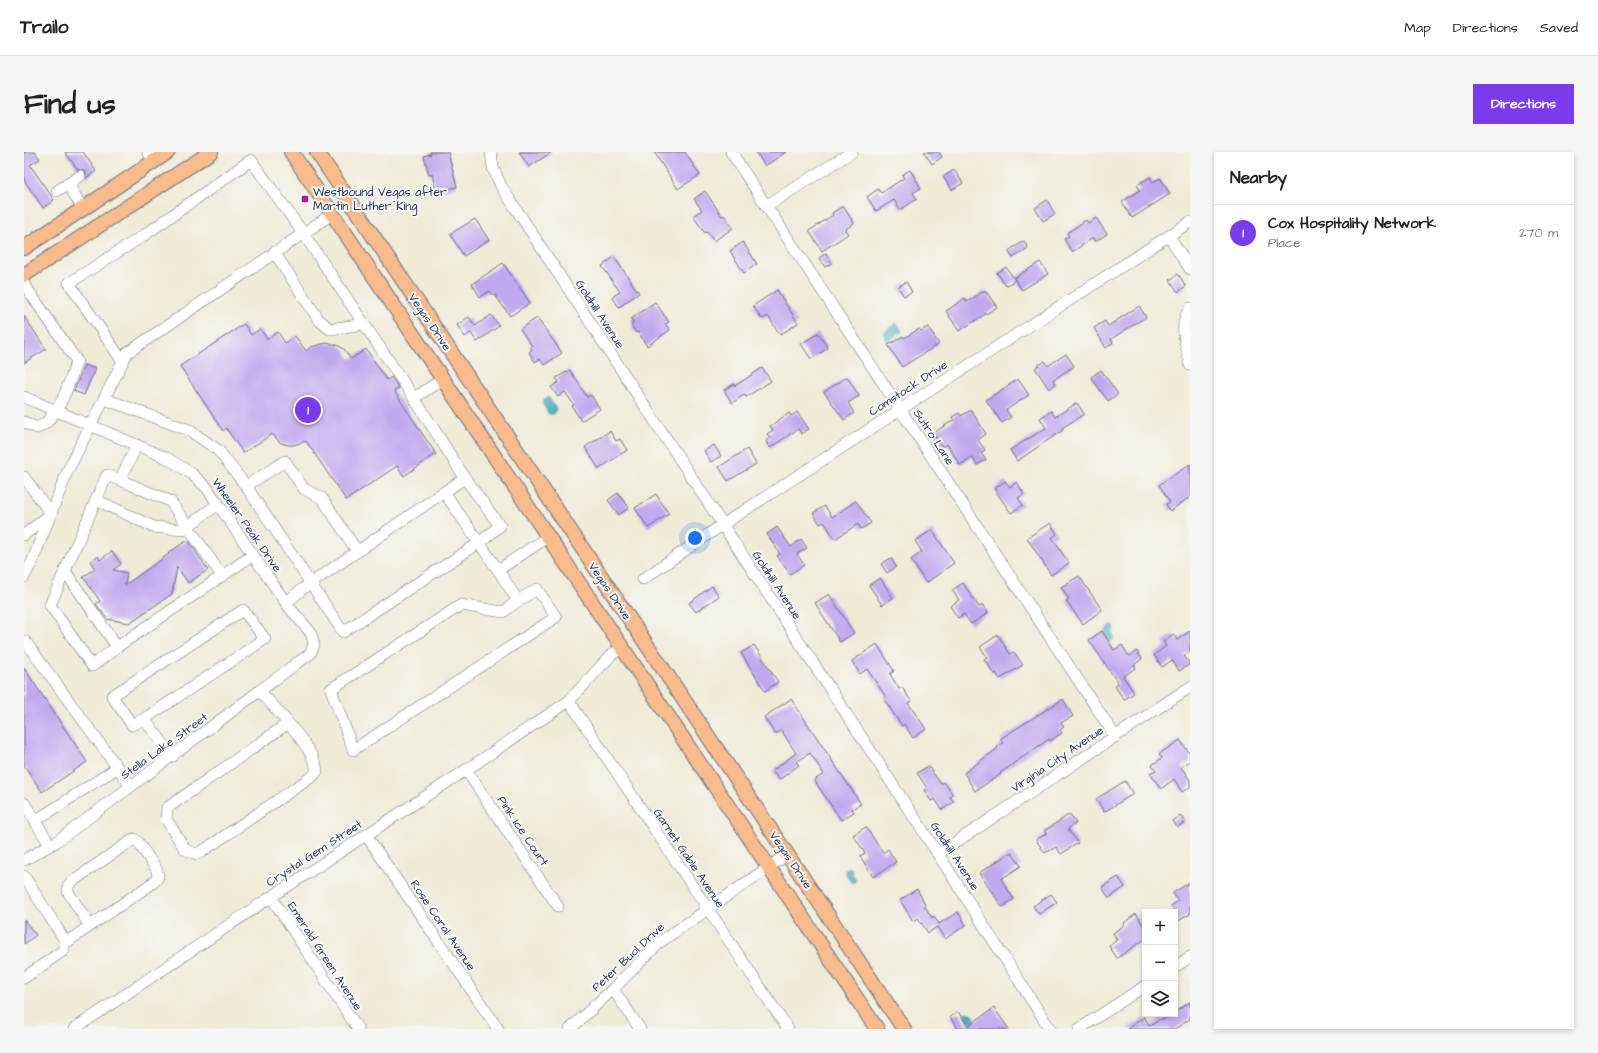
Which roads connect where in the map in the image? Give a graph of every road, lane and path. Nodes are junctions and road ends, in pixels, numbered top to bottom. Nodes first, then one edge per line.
1 (168, 152) edge
2 (210, 152) edge
3 (291, 152) edge
4 (317, 152) edge
5 (491, 152) edge
6 (731, 152) edge
7 (852, 152) edge
8 (151, 157) edge
9 (80, 176) dead end
10 (68, 184) junction
11 (57, 191) dead end
12 (766, 206) junction
13 (83, 209) junction
14 (332, 214) junction
15 (1190, 222) edge
16 (303, 233) junction
17 (1169, 236) junction
18 (24, 248) edge
19 (274, 252) junction
20 (1190, 269) edge
21 (24, 275) edge
22 (24, 284) edge
23 (1190, 308) edge
24 (364, 324) junction
25 (123, 362) junction
26 (1190, 365) edge
27 (442, 379) junction
28 (24, 396) edge
29 (414, 398) junction
30 (104, 399) junction
31 (900, 409) junction
32 (57, 410) junction
33 (24, 422) edge
34 (92, 426) junction
35 (137, 445) junction
36 (24, 477) edge
37 (465, 478) junction
38 (120, 480) junction
39 (246, 486) junction
40 (444, 492) junction
41 (96, 500) junction
42 (218, 504) junction
43 (51, 514) junction
44 (566, 524) junction
45 (722, 525) junction
46 (188, 526) junction
47 (24, 534) edge
48 (548, 537) junction
49 (479, 543) junction
50 (357, 551) junction
51 (253, 555) junction
52 (498, 570) junction
53 (65, 571) junction
54 (222, 576) junction
55 (24, 577) edge
56 (643, 579) dead end
57 (310, 583) junction
58 (518, 601) junction
59 (286, 603) junction
60 (24, 642) edge
61 (314, 646) joint
62 (117, 647) junction
63 (623, 648) junction
64 (1190, 687) edge
65 (260, 691) junction
66 (569, 701) junction
67 (144, 719) junction
68 (287, 724) junction
69 (1116, 736) junction
70 (173, 756) junction
71 (117, 768) junction
72 (466, 770) junction
73 (131, 786) junction
74 (24, 803) edge
75 (35, 821) junction
76 (366, 835) junction
77 (50, 845) junction
78 (788, 854) junction
79 (938, 854) junction
80 (24, 860) edge
81 (769, 867) junction
82 (24, 876) edge
83 (271, 897) junction
84 (558, 906) dead end
85 (707, 908) junction
86 (90, 926) junction
87 (64, 944) junction
88 (1190, 957) edge
89 (1178, 965) edge
90 (24, 978) edge
91 (1142, 988) edge
92 (613, 989) junction
93 (74, 1029) edge
94 (358, 1029) edge
95 (498, 1029) edge
96 (570, 1029) edge
97 (640, 1029) edge
98 (788, 1029) edge
99 (877, 1029) edge
100 (904, 1029) edge
101 (1050, 1029) edge
102 (1079, 1029) edge

1 - 8 main road
2 - 21 main road
3 - 14 main road, Vegas Drive
4 - 44 main road, Vegas Drive
5 - 45 street, Goldhill Avenue
6 - 12 street, Sutro Lane
7 - 12 street
8 - 13 main road
9 - 10 street
10 - 11 street
10 - 13 street
12 - 31 street, Sutro Lane
13 - 18 main road
14 - 16 street
14 - 27 main road, Vegas Drive
15 - 17 street, Comstock Drive
16 - 19 street
16 - 24 street
16 - 25 street
17 - 20 street
17 - 31 street, Comstock Drive
19 - 24 street
19 - 25 street
22 - 32 street
23 - 26 street
24 - 29 street
25 - 30 street
27 - 29 street
27 - 48 main road, Vegas Drive
28 - 32 street, Wheeler Peak Drive
29 - 37 street
30 - 34 street
30 - 39 street
31 - 45 street, Comstock Drive
31 - 69 street, Sutro Lane
32 - 33 street
32 - 34 street, Wheeler Peak Drive
34 - 35 street, Wheeler Peak Drive
34 - 43 street
35 - 38 street
35 - 42 street, Wheeler Peak Drive
36 - 43 street
37 - 40 street
37 - 49 street
38 - 41 street
38 - 46 street
39 - 50 street
39 - 57 street
40 - 49 street
40 - 50 street
41 - 46 street
41 - 53 street
42 - 46 street
42 - 51 street, Wheeler Peak Drive
43 - 47 street
43 - 55 street
44 - 48 main road
44 - 78 main road, Vegas Drive
45 - 56 street, Comstock Drive
45 - 79 street, Goldhill Avenue
46 - 54 street
48 - 52 street
48 - 63 main road, Vegas Drive
49 - 52 street
49 - 57 street
50 - 57 street
51 - 54 street
51 - 59 street, Wheeler Peak Drive
52 - 58 street
53 - 62 street
53 - 62 street
54 - 62 street
57 - 59 street
58 - 58 street
59 - 61 street, Wheeler Peak Drive
60 - 71 street
61 - 65 street, Stella Lake Street
63 - 66 street, Crystal Gem Street
63 - 81 main road, Vegas Drive
64 - 69 street, Virginia City Avenue
65 - 68 street
65 - 70 street, Stella Lake Street
66 - 72 street, Crystal Gem Street
66 - 85 street, Garnet Gable Avenue
67 - 67 street
67 - 70 street
68 - 68 street
69 - 79 street, Virginia City Avenue
70 - 73 street, Stella Lake Street
71 - 73 street
71 - 75 street
72 - 76 street, Crystal Gem Street
72 - 84 street, Pink Ice Court
73 - 77 street, Stella Lake Street
74 - 75 street
75 - 77 street
76 - 83 street, Crystal Gem Street
76 - 95 street, Rose Coral Avenue
77 - 80 street, Stella Lake Street
78 - 81 street, Peter Buol Drive
78 - 100 main road, Vegas Drive
79 - 101 street, Goldhill Avenue
81 - 85 street, Peter Buol Drive
81 - 99 main road, Vegas Drive
82 - 87 street
83 - 93 street, Crystal Gem Street
83 - 94 street, Emerald Green Avenue
85 - 92 street, Peter Buol Drive
85 - 98 street, Garnet Gable Avenue
86 - 86 street
86 - 87 street
87 - 90 street
88 - 89 street
91 - 102 street
92 - 96 street, Peter Buol Drive
92 - 97 street

